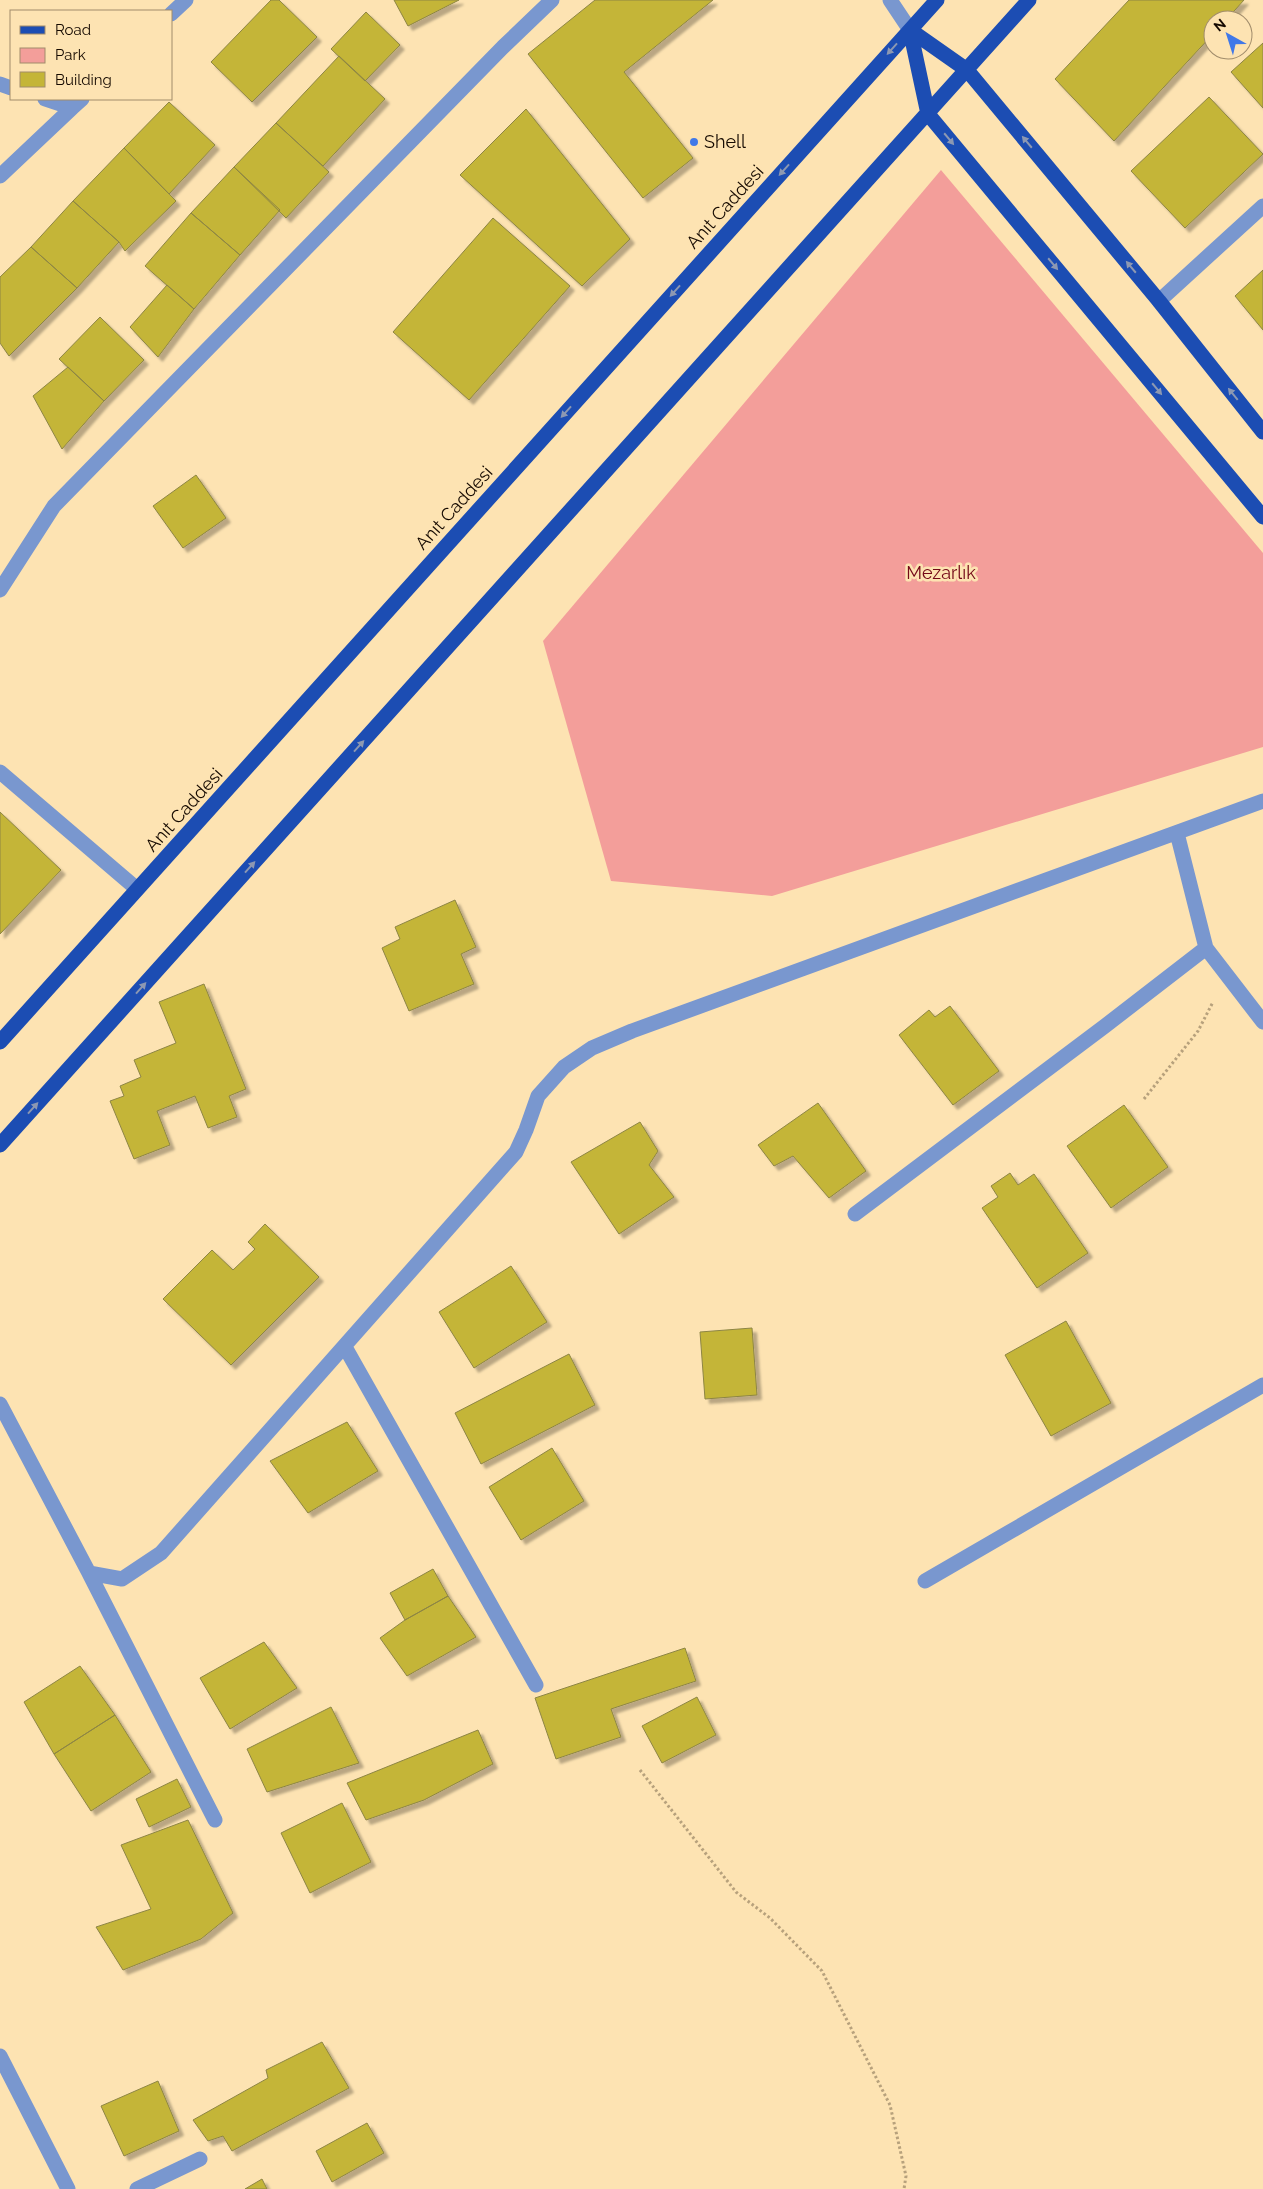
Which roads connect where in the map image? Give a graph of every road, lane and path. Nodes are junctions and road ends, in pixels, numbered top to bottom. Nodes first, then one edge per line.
1 (186, 0) edge
2 (552, 0) edge
3 (890, 0) edge
4 (936, 0) edge
5 (1029, 0) edge
6 (172, 13) edge
7 (910, 30) junction
8 (967, 70) junction
9 (53, 100) edge
10 (77, 103) edge
11 (928, 114) junction
12 (0, 176) edge
13 (1263, 206) edge
14 (1159, 301) junction
15 (1263, 432) edge
16 (1263, 517) edge
17 (0, 590) edge
18 (0, 772) edge
19 (1263, 802) edge
20 (1177, 833) junction
21 (138, 889) junction
22 (1206, 948) junction
23 (1227, 975) junction
24 (1263, 1022) edge
25 (0, 1042) edge
26 (1144, 1099) dead end
27 (0, 1144) edge
28 (855, 1214) dead end
29 (345, 1347) junction
30 (1263, 1386) edge
31 (0, 1404) edge
32 (89, 1574) junction
33 (925, 1580) dead end
34 (536, 1685) dead end
35 (640, 1770) dead end
36 (215, 1820) dead end
37 (0, 2056) edge
38 (200, 2159) dead end
39 (68, 2189) edge
40 (137, 2189) edge
41 (904, 2189) edge

1 - 6 street
2 - 17 street
3 - 7 street
4 - 7 main road, Anıt Caddesi
5 - 8 main road
7 - 8 main road
7 - 11 main road
7 -> 21 main road, Anıt Caddesi
8 - 11 main road
14 -> 8 main road
9 - 10 street
10 - 12 street
11 -> 16 main road
27 -> 11 main road
13 - 14 street
15 -> 14 main road
18 - 21 street
19 - 20 street
20 - 22 street
20 - 29 street
21 - 25 main road, Anıt Caddesi
22 - 23 street
22 - 28 street
23 - 24 street
23 - 26 path
29 - 32 street
29 - 34 street
30 - 33 street
31 - 32 street
32 - 36 street
35 - 41 path
37 - 39 street
38 - 40 street

